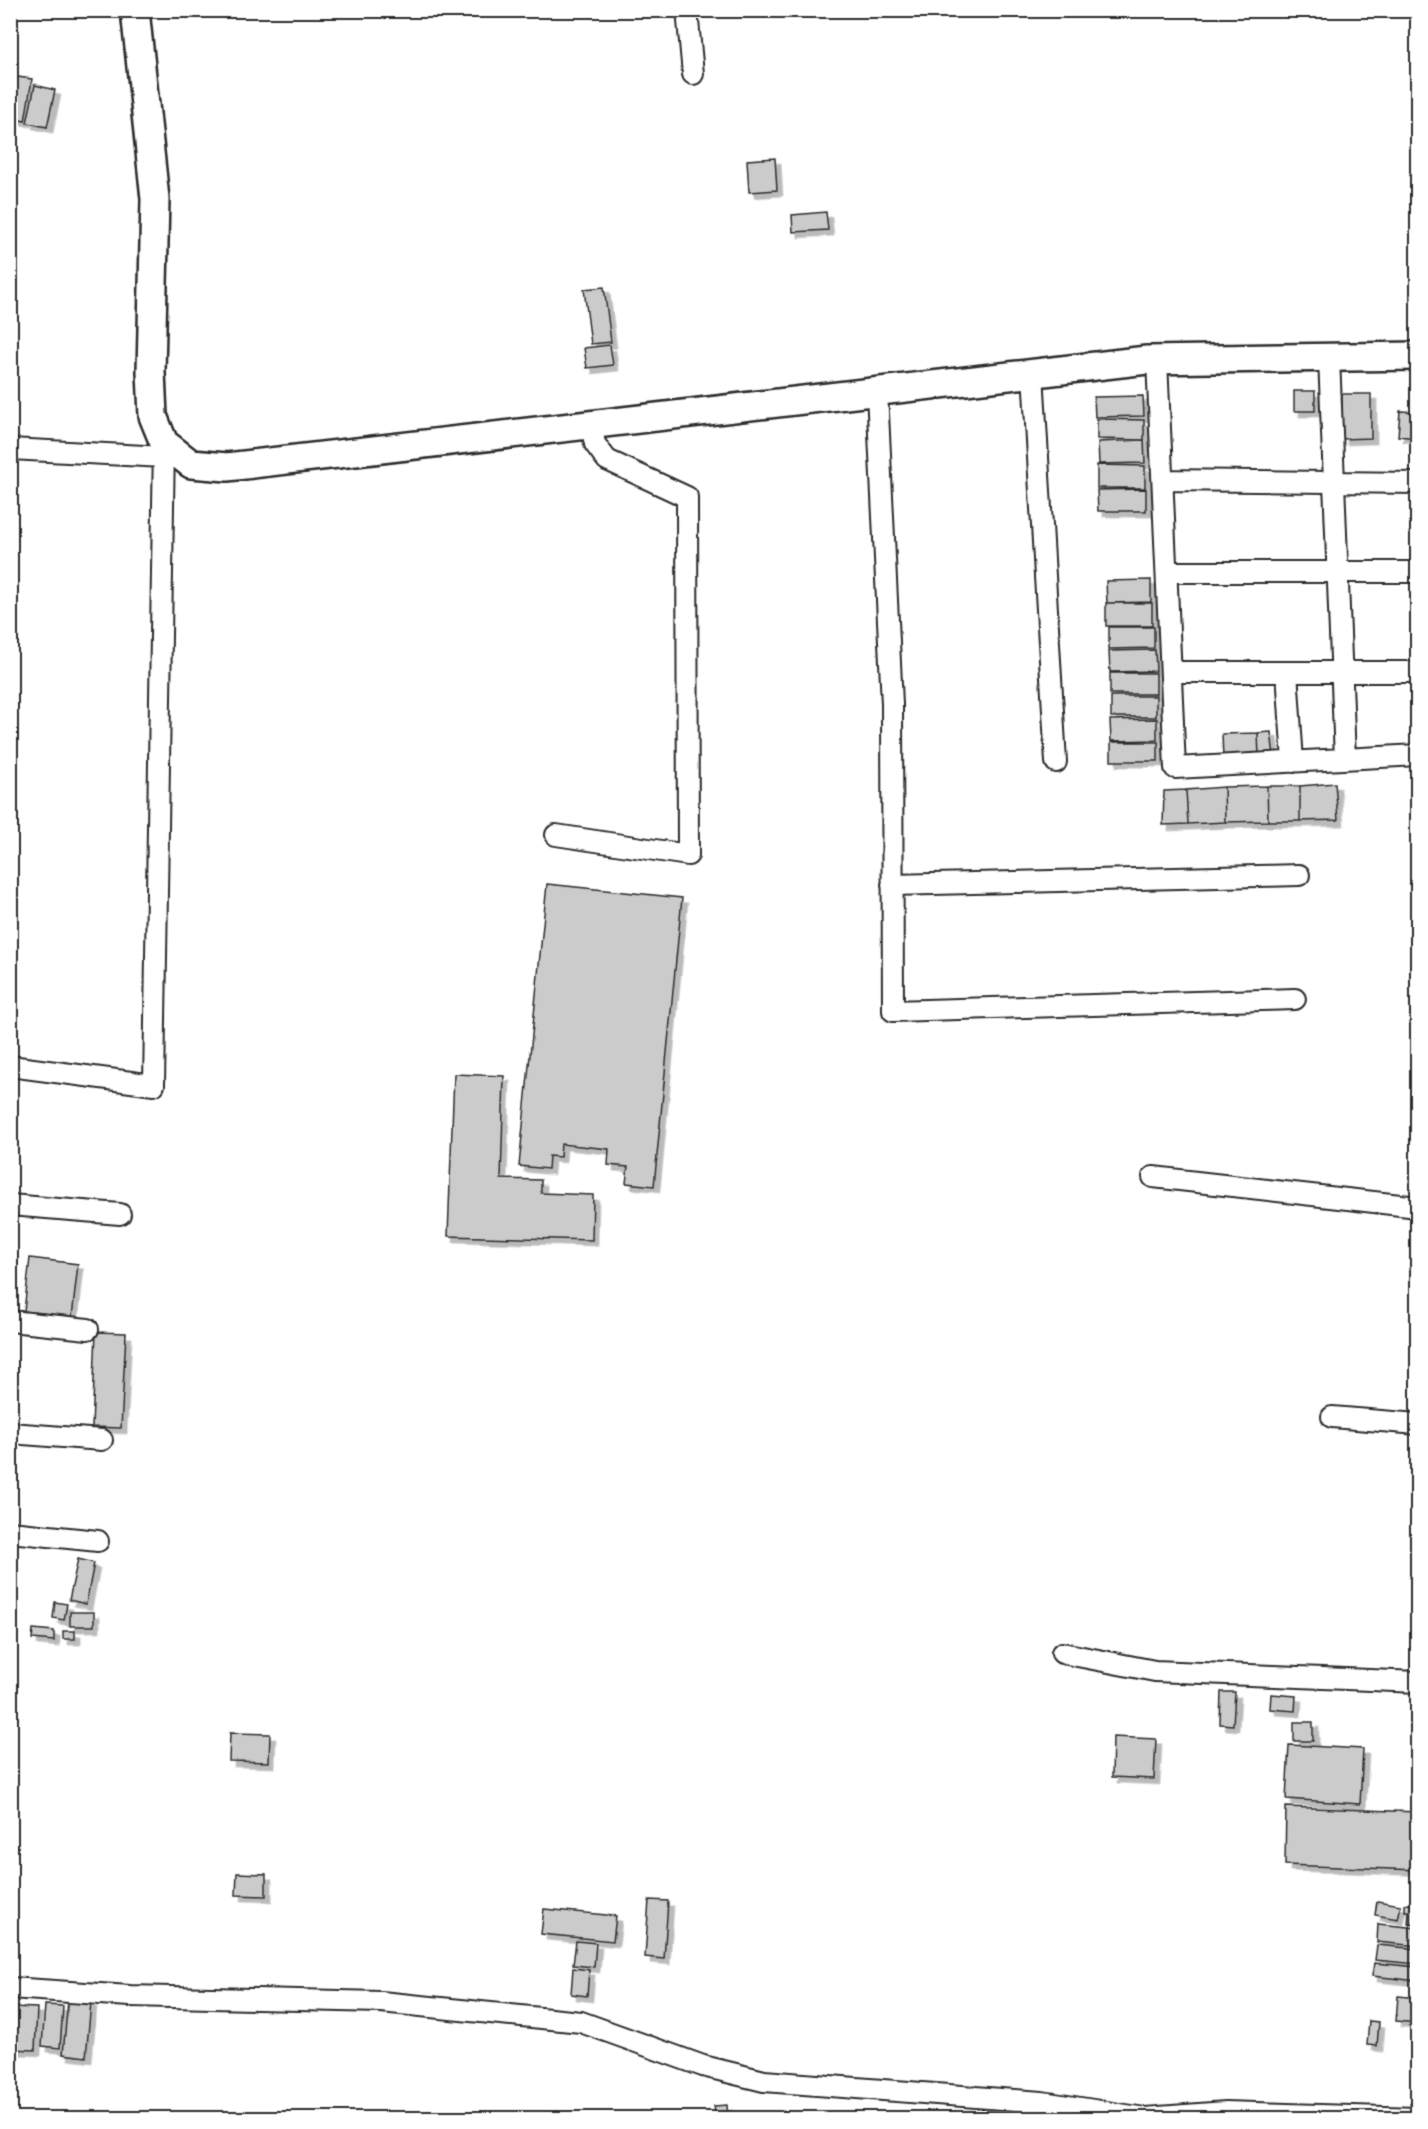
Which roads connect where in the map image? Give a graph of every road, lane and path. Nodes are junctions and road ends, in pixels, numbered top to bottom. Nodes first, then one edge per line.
1 (135, 10) edge
2 (687, 10) edge
3 (693, 74) dead end
4 (1418, 356) edge
5 (1329, 357) junction
6 (1157, 360) junction
7 (1033, 374) junction
8 (877, 392) junction
9 (591, 425) junction
10 (10, 449) edge
11 (164, 450) junction
12 (1163, 480) junction
13 (1334, 482) junction
14 (1418, 483) edge
15 (1167, 572) junction
16 (1337, 572) junction
17 (1418, 572) edge
18 (1171, 672) junction
19 (1287, 672) junction
20 (1341, 672) junction
21 (1418, 672) edge
22 (1418, 755) edge
23 (1345, 759) junction
24 (1056, 762) dead end
25 (1293, 762) junction
26 (556, 835) dead end
27 (1299, 875) dead end
28 (892, 885) junction
29 (1295, 999) dead end
30 (10, 1066) edge
31 (1153, 1178) dead end
32 (10, 1205) edge
33 (1418, 1207) edge
34 (120, 1214) dead end
35 (10, 1321) edge
36 (88, 1329) dead end
37 (1332, 1417) dead end
38 (1418, 1424) edge
39 (10, 1433) edge
40 (102, 1440) dead end
41 (10, 1532) edge
42 (98, 1541) dead end
43 (1062, 1653) dead end
44 (1418, 1682) edge
45 (10, 1988) edge
46 (1418, 2118) edge

1 - 11 street
2 - 3 street
4 - 5 street
5 - 6 street
5 - 13 street
6 - 7 street
6 - 12 street
7 - 8 street
7 - 24 street
8 - 9 street
8 - 28 street
9 - 11 street
9 - 26 street
10 - 11 street
11 - 30 street
12 - 13 street
12 - 15 street
13 - 14 street
13 - 16 street
15 - 16 street
15 - 18 street
16 - 17 street
16 - 20 street
18 - 19 street
18 - 25 street
19 - 20 street
19 - 25 street
20 - 21 street
20 - 23 street
22 - 23 street
23 - 25 street
27 - 28 street
28 - 29 street
31 - 33 street
32 - 34 street
35 - 36 street
37 - 38 street
39 - 40 street
41 - 42 street
43 - 44 street
45 - 46 street

